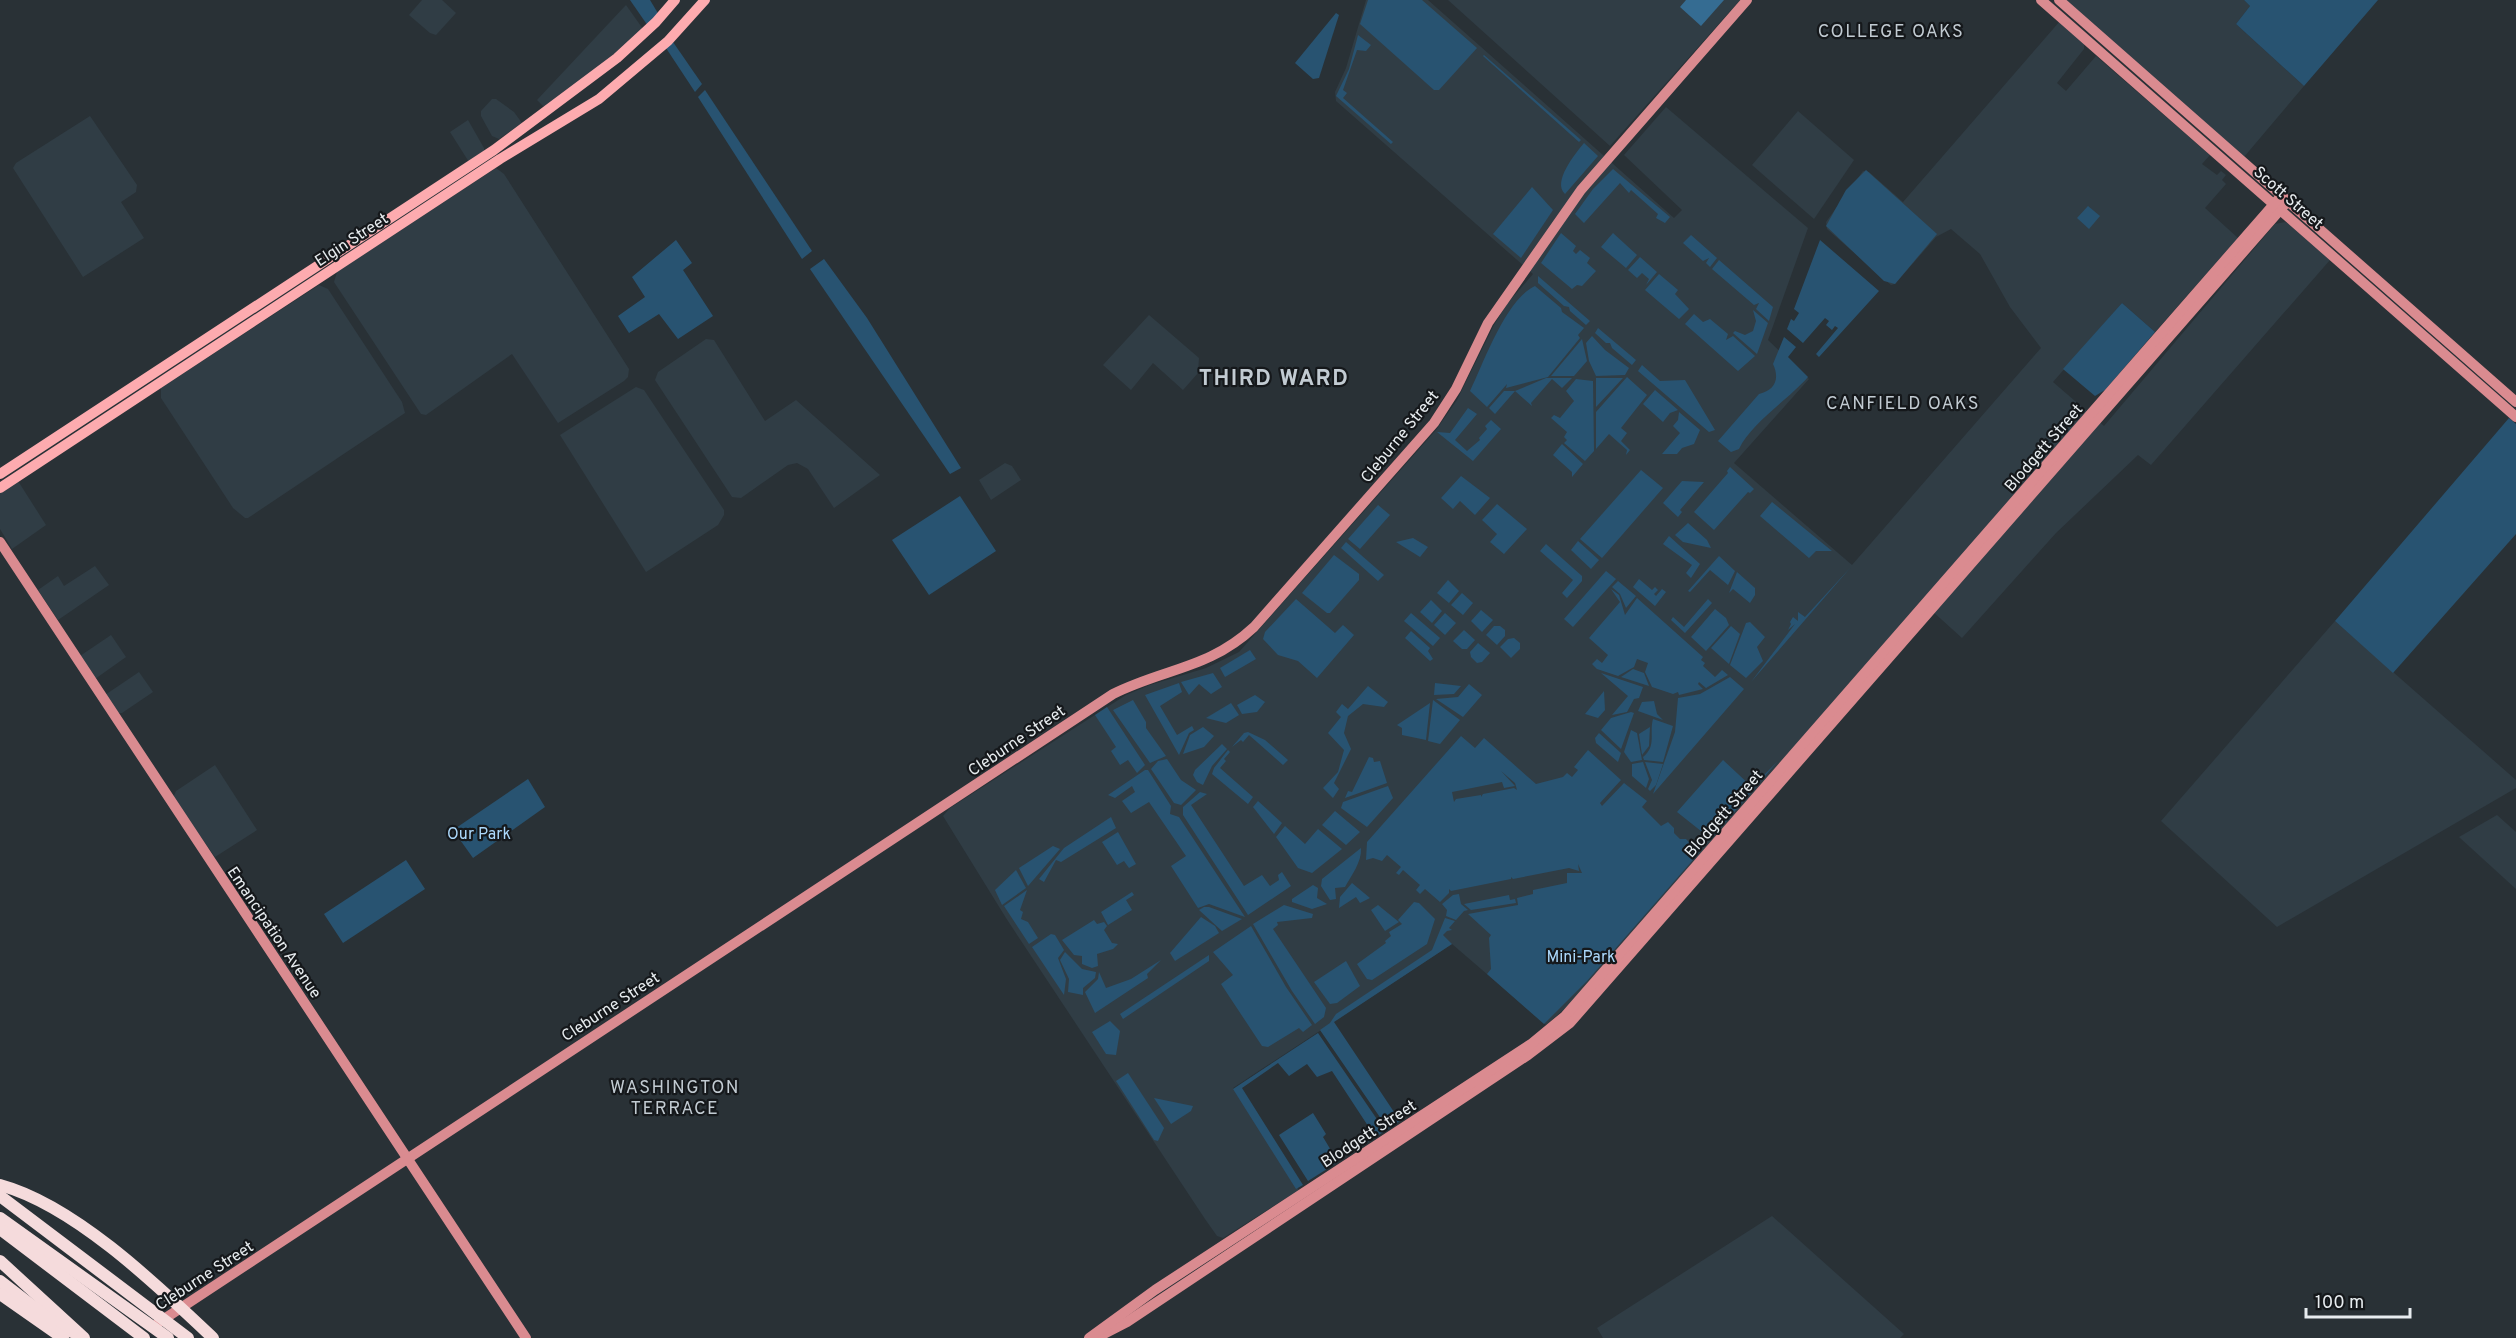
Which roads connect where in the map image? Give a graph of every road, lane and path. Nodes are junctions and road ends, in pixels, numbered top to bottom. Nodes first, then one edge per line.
1 (675, 0) edge
2 (705, 0) edge
3 (1747, 0) edge
4 (2042, 0) edge
5 (2059, 0) edge
6 (2121, 62) junction
7 (583, 84) junction
8 (595, 102) junction
9 (2281, 203) junction
10 (2516, 402) edge
11 (2516, 417) edge
12 (0, 474) edge
13 (0, 488) edge
14 (0, 542) edge
15 (408, 1158) junction
16 (0, 1185) edge
17 (1312, 1193) junction
18 (0, 1196) edge
19 (0, 1218) edge
20 (6, 1228) edge
21 (0, 1261) edge
22 (0, 1281) edge
23 (0, 1294) edge
24 (82, 1336) edge
25 (187, 1337) edge
26 (63, 1338) edge
27 (135, 1338) edge
28 (144, 1338) edge
29 (168, 1338) edge
30 (213, 1338) edge
31 (526, 1338) edge
32 (1089, 1338) edge
33 (1095, 1338) edge

1 - 7 main road, Elgin Street
2 - 8 main road, Elgin Street
3 - 15 main road, Cleburne Street
4 - 6 main road, Scott Street
5 - 6 main road, Scott Street
6 - 9 main road, Scott Street
7 - 8 main road
7 - 12 main road, Elgin Street
8 - 13 main road, Elgin Street
9 - 10 main road, Scott Street
9 - 11 main road, Scott Street
9 - 17 main road, Blodgett Street
14 - 15 main road, Emancipation Avenue
15 - 27 main road, Cleburne Street
15 - 31 main road, Emancipation Avenue
16 - 30 highway
17 - 32 main road, Blodgett Street
17 - 33 main road, Blodgett Street
18 - 25 highway
19 - 20 highway
20 - 28 highway
20 - 29 highway
21 - 24 highway
22 - 24 highway
23 - 26 highway

